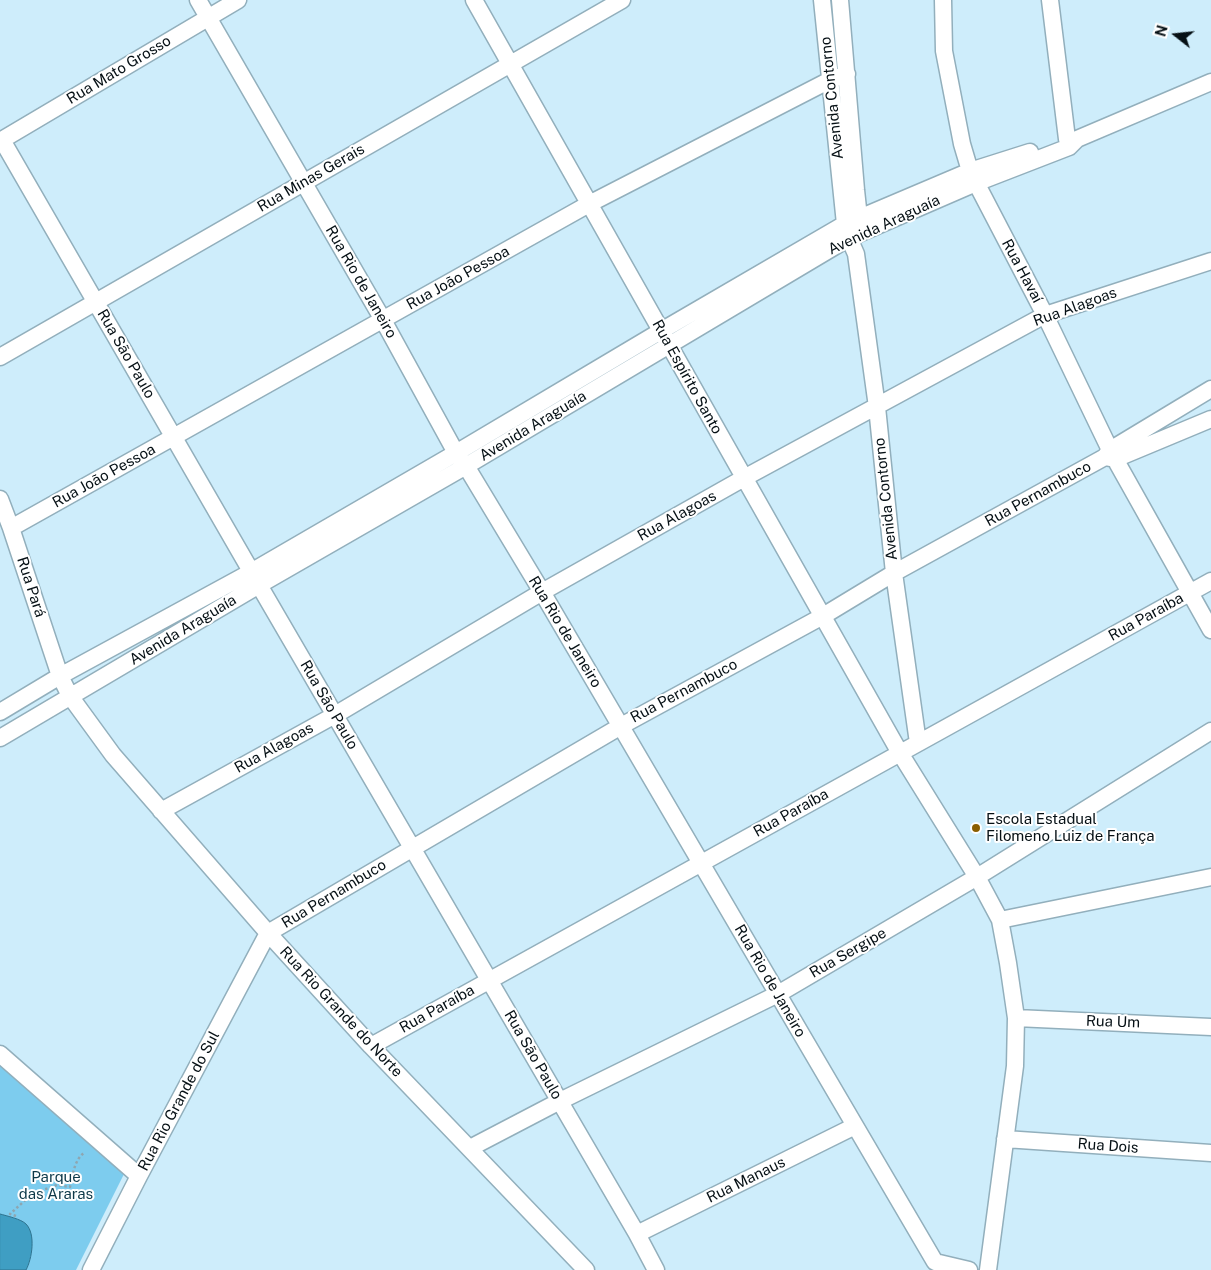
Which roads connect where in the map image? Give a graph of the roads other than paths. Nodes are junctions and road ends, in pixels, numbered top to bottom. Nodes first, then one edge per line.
1 (198, 0) edge
2 (238, 0) edge
3 (474, 0) edge
4 (622, 0) edge
5 (822, 0) edge
6 (840, 0) edge
7 (943, 0) edge
8 (1050, 0) edge
9 (208, 18) junction
10 (510, 64) junction
11 (847, 74) junction
12 (830, 80) junction
13 (1211, 82) edge
14 (1, 140) edge
15 (1071, 142) junction
16 (973, 177) junction
17 (304, 183) junction
18 (589, 204) junction
19 (853, 228) junction
20 (1211, 261) edge
21 (95, 302) junction
22 (1045, 315) junction
23 (383, 320) junction
24 (661, 330) junction
25 (669, 345) junction
26 (0, 357) edge
27 (1211, 389) edge
28 (877, 407) junction
29 (1211, 419) edge
30 (174, 437) junction
31 (456, 453) junction
32 (1110, 456) junction
33 (466, 466) junction
34 (744, 478) junction
35 (0, 500) edge
36 (11, 528) junction
37 (894, 573) junction
38 (255, 579) junction
39 (1211, 581) edge
40 (542, 592) junction
41 (1190, 592) junction
42 (211, 594) junction
43 (219, 609) junction
44 (823, 616) junction
45 (1211, 630) edge
46 (60, 676) junction
47 (70, 696) junction
48 (0, 712) edge
49 (335, 714) junction
50 (621, 726) junction
51 (1211, 731) edge
52 (0, 738) edge
53 (918, 743) junction
54 (900, 753) junction
55 (161, 811) junction
56 (412, 847) junction
57 (701, 863) junction
58 (977, 876) junction
59 (1211, 877) edge
60 (1000, 920) junction
61 (268, 933) junction
62 (489, 980) junction
63 (778, 994) junction
64 (1016, 1018) junction
65 (1211, 1026) edge
66 (371, 1046) junction
67 (0, 1054) edge
68 (560, 1102) junction
69 (855, 1126) junction
70 (1005, 1139) junction
71 (470, 1148) junction
72 (1211, 1152) edge
73 (139, 1176) junction
74 (636, 1234) junction
75 (91, 1270) edge
76 (586, 1270) edge
77 (656, 1270) edge
78 (969, 1270) edge
79 (988, 1270) edge

1 - 9 street, Rua Rio de Janeiro
2 - 9 street, Rua Mato Grosso
3 - 10 street, Rua Espírito Santo
4 - 10 street, Rua Minas Gerais
5 - 12 street, Avenida Contorno
6 - 11 street, Avenida Contorno
7 - 16 street, Rua Havaí
8 - 15 street
9 - 14 street, Rua Mato Grosso
9 - 17 street, Rua Rio de Janeiro
10 - 17 street, Rua Minas Gerais
10 - 18 street, Rua Espírito Santo
11 - 12 street, Rua João Pessoa
11 - 19 street, Avenida Contorno
12 - 18 street, Rua João Pessoa
12 - 19 street, Avenida Contorno
13 - 15 street, Avenida Araguaía
14 - 21 street, Rua São Paulo
15 - 16 street, Avenida Araguaía
16 - 19 street, Avenida Araguaía
16 - 22 street, Rua Havaí
17 - 21 street, Rua Minas Gerais
17 - 23 street, Rua Rio de Janeiro
18 - 23 street, Rua João Pessoa
18 - 24 street, Rua Espírito Santo
19 - 24 street, Avenida Araguaía
19 - 25 street, Avenida Araguaía
19 - 28 street, Avenida Contorno
20 - 22 street, Rua Alagoas
21 - 26 street, Rua Minas Gerais
21 - 30 street, Rua São Paulo
22 - 28 street, Rua Alagoas
22 - 32 street, Rua Havaí
23 - 30 street, Rua João Pessoa
23 - 31 street, Rua Rio de Janeiro
24 - 25 street, Rua Espírito Santo
24 - 31 street, Avenida Araguaía
25 - 33 street, Avenida Araguaía
25 - 34 street, Rua Espírito Santo
27 - 32 street, Rua Pernambuco
28 - 34 street, Rua Alagoas
28 - 37 street, Avenida Contorno
29 - 32 street, Rua Pernambuco
30 - 36 street, Rua João Pessoa
30 - 38 street, Rua São Paulo
31 - 33 street, Rua Rio de Janeiro
31 - 38 street, Avenida Araguaía
32 - 37 street, Rua Pernambuco
32 - 41 street, Rua Havaí
33 - 38 street, Avenida Araguaía
33 - 40 street, Rua Rio de Janeiro
34 - 40 street, Rua Alagoas
34 - 44 street, Rua Espírito Santo
35 - 36 street, Rua Pará
36 - 46 street, Rua Pará
37 - 44 street, Rua Pernambuco
37 - 53 street, Avenida Contorno
38 - 42 street, Avenida Araguaía
38 - 43 street, Avenida Araguaía
38 - 49 street, Rua São Paulo
39 - 41 street, Rua Paraíba
40 - 49 street, Rua Alagoas
40 - 50 street, Rua Rio de Janeiro
41 - 45 street, Rua Havaí
41 - 53 street, Rua Paraíba
42 - 43 street
42 - 46 street, Avenida Araguaía
43 - 47 street, Avenida Araguaía
44 - 50 street, Rua Pernambuco
44 - 54 street, Rua Espírito Santo
46 - 47 street, Rua Pará
46 - 48 street, Avenida Araguaía
47 - 52 street, Avenida Araguaía
47 - 55 street, Rua Rio Grande do Norte
49 - 55 street, Rua Alagoas
49 - 56 street, Rua São Paulo
50 - 56 street, Rua Pernambuco
50 - 57 street, Rua Rio de Janeiro
51 - 58 street, Rua Sergipe
53 - 54 street, Rua Paraíba
54 - 57 street, Rua Paraíba
54 - 58 street, Rua Espírito Santo
55 - 61 street, Rua Rio Grande do Norte
56 - 61 street, Rua Pernambuco
56 - 62 street, Rua São Paulo
57 - 62 street, Rua Paraíba
57 - 63 street, Rua Rio de Janeiro
58 - 60 street, Rua Espírito Santo
58 - 63 street, Rua Sergipe
59 - 60 street
60 - 64 street, Rua Espírito Santo
61 - 66 street, Rua Rio Grande do Norte
61 - 73 street, Rua Rio Grande do Sul
62 - 66 street, Rua Paraíba
62 - 68 street, Rua São Paulo
63 - 68 street, Rua Sergipe
63 - 69 street, Rua Rio de Janeiro
64 - 65 street, Rua Um
64 - 70 street, Rua Espírito Santo
66 - 71 street, Rua Rio Grande do Norte
67 - 73 street
68 - 71 street, Rua Sergipe
68 - 74 street, Rua São Paulo
69 - 74 street, Rua Manaus
69 - 78 street, Rua Rio de Janeiro
70 - 72 street, Rua Dois
70 - 79 street, Rua Espírito Santo
71 - 76 street, Rua Rio Grande do Norte
73 - 75 street, Rua Rio Grande do Sul
74 - 77 street, Rua São Paulo

